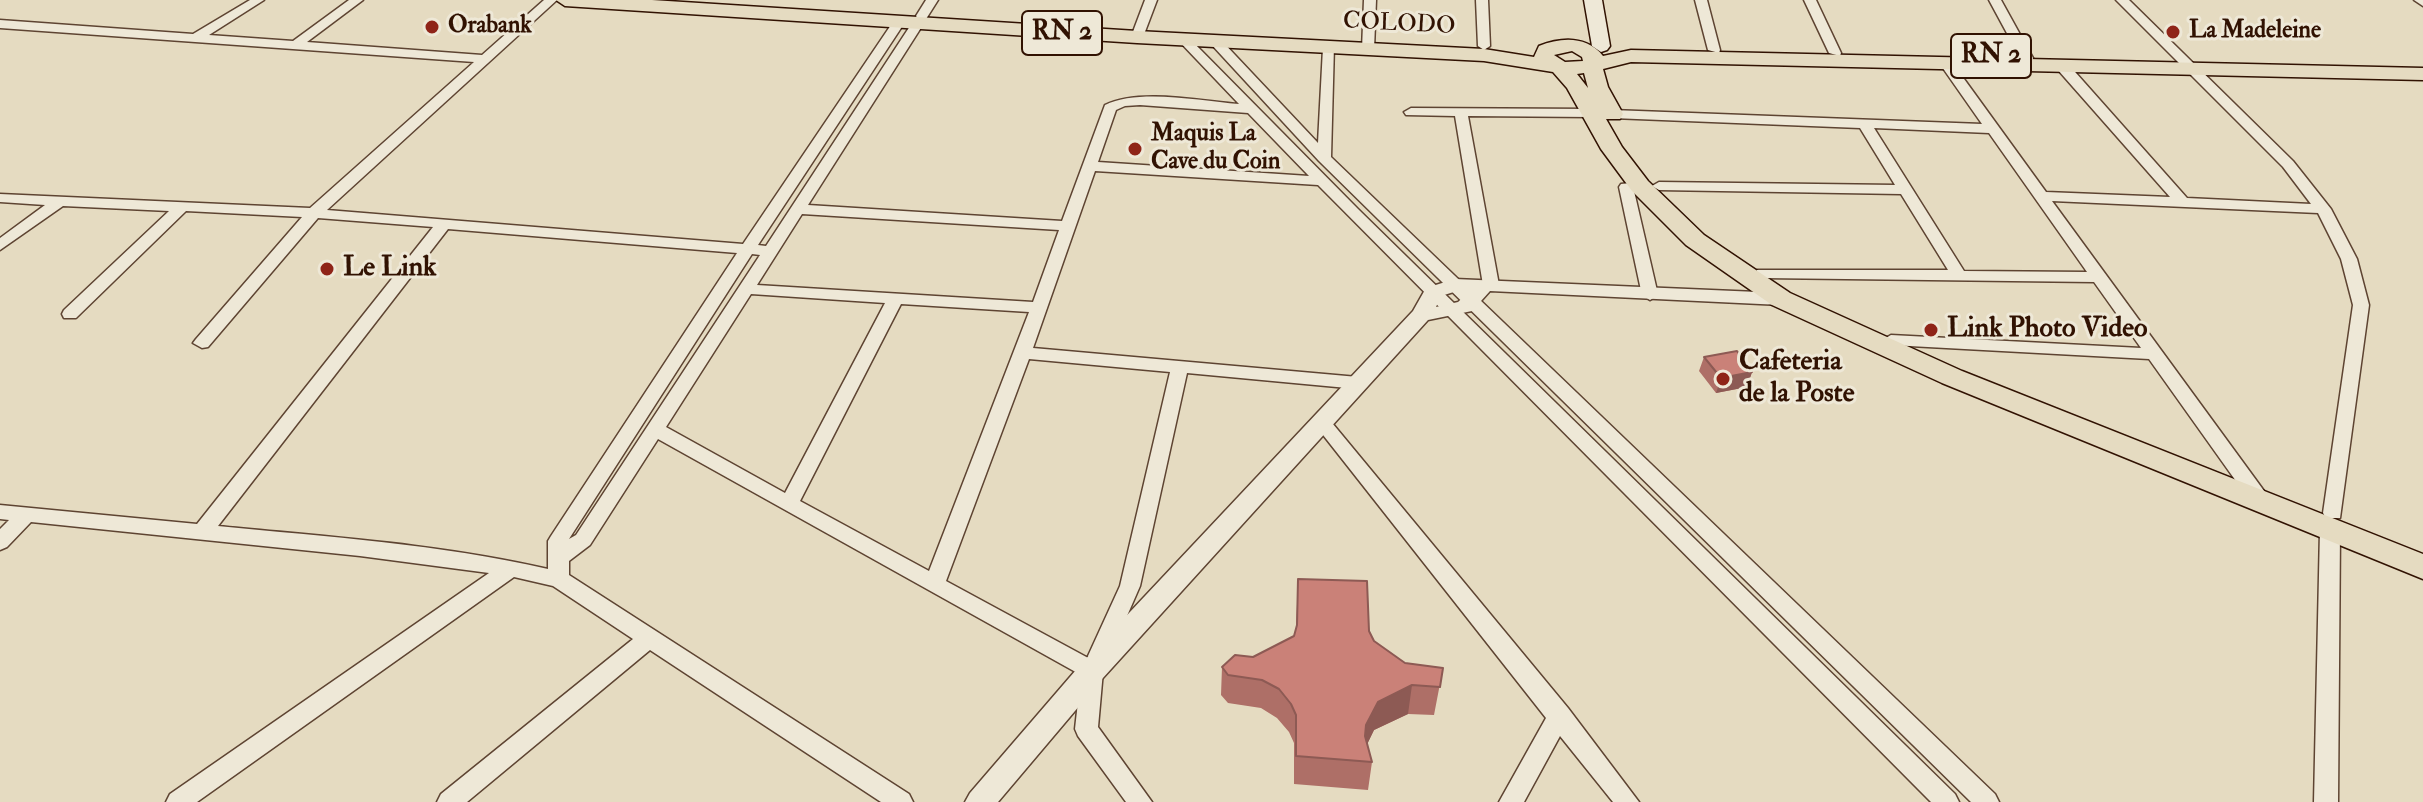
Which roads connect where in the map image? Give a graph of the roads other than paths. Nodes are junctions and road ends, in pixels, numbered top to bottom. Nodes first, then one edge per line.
1 (258, 0) edge
2 (357, 0) edge
3 (551, 0) edge
4 (565, 0) edge
5 (675, 0) edge
6 (1151, 0) edge
7 (1370, 0) edge
8 (1482, 0) edge
9 (1593, 0) edge
10 (1701, 0) edge
11 (1810, 0) edge
12 (1995, 0) edge
13 (2122, 0) edge
14 (918, 15) edge
15 (0, 24) edge
16 (1138, 33) junction
17 (196, 38) junction
18 (1183, 39) junction
19 (1215, 41) junction
20 (297, 44) junction
21 (1368, 45) junction
22 (1484, 46) junction
23 (1329, 48) junction
24 (1714, 50) junction
25 (1559, 52) junction
26 (1835, 53) junction
27 (1597, 55) junction
28 (2027, 58) junction
29 (486, 59) junction
30 (1946, 64) junction
31 (2063, 67) junction
32 (2193, 68) junction
33 (2419, 74) edge
34 (1251, 109) junction
35 (1411, 112) dead end
36 (1461, 113) junction
37 (1602, 113) junction
38 (1865, 125) junction
39 (1994, 129) junction
40 (1324, 158) junction
41 (1090, 166) junction
42 (1323, 181) junction
43 (1649, 186) junction
44 (1906, 190) junction
45 (2042, 196) junction
46 (0, 198) edge
47 (60, 201) junction
48 (2182, 202) junction
49 (182, 207) junction
50 (798, 209) junction
51 (2323, 209) junction
52 (314, 213) junction
53 (445, 222) junction
54 (1068, 226) junction
55 (0, 245) edge
56 (748, 249) junction
57 (771, 251) junction
58 (1763, 273) junction
59 (1959, 275) junction
60 (2100, 277) junction
61 (1455, 285) junction
62 (746, 289) junction
63 (1483, 291) junction
64 (1650, 295) junction
65 (896, 298) junction
66 (1781, 299) junction
67 (1427, 303) junction
68 (1039, 308) junction
69 (1452, 311) junction
70 (70, 314) dead end
71 (1891, 340) junction
72 (202, 343) dead end
73 (1023, 353) junction
74 (2155, 354) junction
75 (1180, 367) junction
76 (1358, 383) junction
77 (1322, 422) junction
78 (654, 429) junction
79 (2252, 490) junction
80 (789, 504) junction
81 (0, 512) edge
82 (25, 516) junction
83 (2332, 521) junction
84 (203, 531) junction
85 (0, 542) edge
86 (2423, 551) edge
87 (2423, 567) edge
88 (511, 568) junction
89 (559, 568) junction
90 (935, 583) junction
91 (648, 639) junction
92 (1092, 671) junction
93 (1560, 715) junction
94 (461, 798) edge
95 (178, 802) edge
96 (901, 802) edge
97 (980, 802) edge
98 (1140, 802) edge
99 (1511, 802) edge
100 (1627, 802) edge
101 (1947, 802) edge
102 (1987, 802) edge
103 (2326, 802) edge

1 - 17 street
2 - 20 street
3 - 29 street
4 - 14 main road, COLODO / RN 2
5 - 14 main road, COLODO / RN 2
6 - 16 street
7 - 21 street
8 - 22 street
9 - 27 main road
10 - 24 street
11 - 26 street
12 - 28 street
13 - 32 street
14 - 16 main road, COLODO / RN 2
14 - 50 street
14 - 56 street
15 - 17 street
16 - 18 main road, COLODO / RN 2
16 - 21 main road, COLODO / RN 2
17 - 20 street
18 - 19 main road, COLODO / RN 2
18 - 34 street
19 - 23 main road, COLODO / RN 2
19 - 40 street
20 - 29 street
21 - 22 main road, COLODO / RN 2
21 - 23 main road, COLODO / RN 2
21 - 25 main road, COLODO / RN 2
22 - 25 main road, COLODO / RN 2
23 - 40 street
24 - 26 main road, RN 2
24 - 27 main road, RN 2
25 - 27 main road, RN 2
25 - 37 main road
26 - 28 main road, RN 2
27 - 30 main road, RN 2
27 - 37 main road
28 - 32 main road, RN 2
29 - 52 street
30 - 31 main road, RN 2
30 - 39 street
31 - 32 main road, RN 2
31 - 48 street
32 - 33 main road, RN 2
32 - 51 street
34 - 41 street
34 - 42 street
35 - 36 street
36 - 37 street
36 - 63 street
37 - 38 street
37 - 43 main road
38 - 39 street
38 - 44 street
39 - 45 street
40 - 61 street
41 - 42 street
41 - 54 street
42 - 67 street
43 - 44 street
43 - 58 main road
43 - 64 street
43 - 66 main road
44 - 59 street
45 - 48 street
45 - 60 street
46 - 47 street
47 - 49 street
47 - 55 street
48 - 51 street
49 - 52 street
49 - 70 street
50 - 54 street
50 - 57 street
51 - 83 street
52 - 53 street
52 - 72 street
53 - 56 street
53 - 84 street
54 - 68 street
56 - 57 street
56 - 89 street
57 - 62 street
58 - 59 street
58 - 71 main road
59 - 60 street
60 - 74 street
61 - 63 street
61 - 67 street
62 - 65 street
62 - 78 street
63 - 64 street
63 - 69 street
63 - 102 street
64 - 66 street
65 - 68 street
65 - 80 street
66 - 79 main road
67 - 69 street
67 - 76 street
68 - 73 street
69 - 101 street
71 - 74 street
71 - 79 main road
73 - 75 street
73 - 90 street
74 - 79 street
75 - 76 street
75 - 92 street
76 - 77 street
77 - 92 street
77 - 93 street
78 - 80 street
78 - 89 street
79 - 83 main road
80 - 90 street
81 - 82 street
82 - 84 street
82 - 85 street
83 - 86 main road
83 - 87 main road
83 - 103 street
84 - 88 street
88 - 89 street
88 - 95 street
89 - 91 street
90 - 92 street
91 - 94 street
91 - 96 street
92 - 97 street
92 - 98 street
93 - 99 street
93 - 100 street

